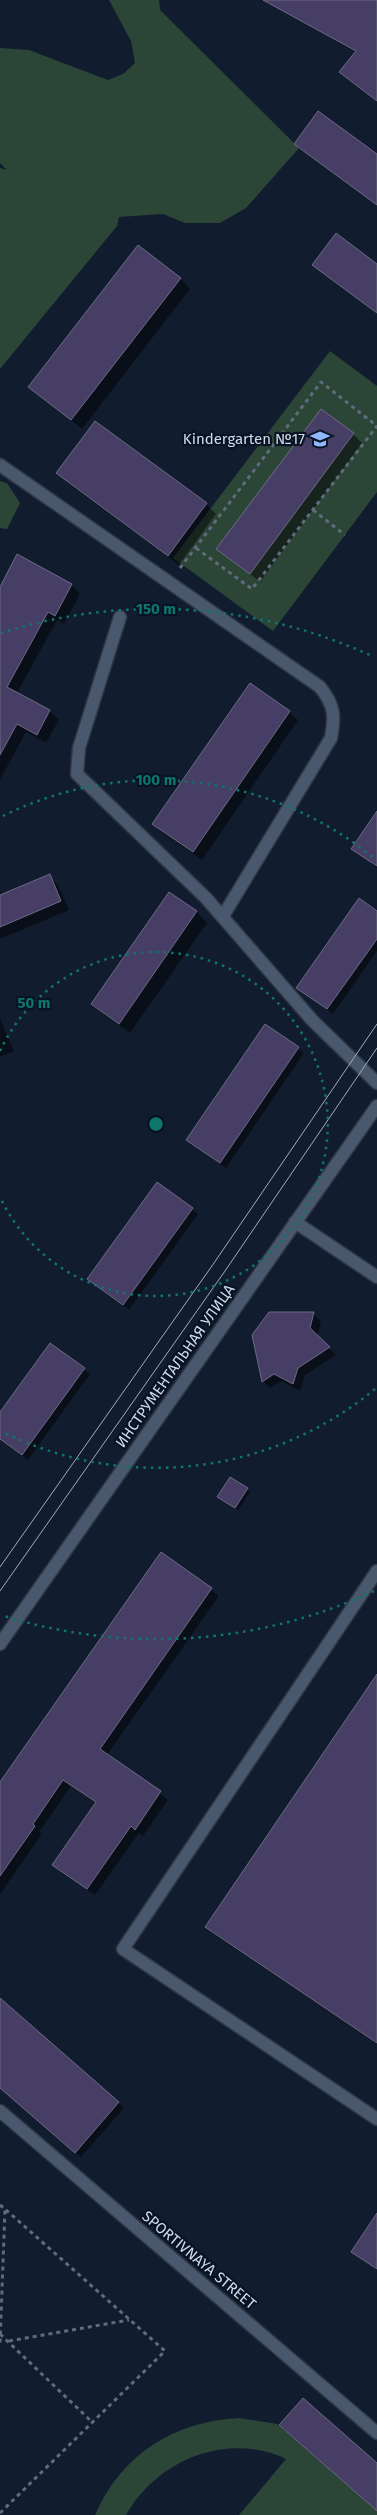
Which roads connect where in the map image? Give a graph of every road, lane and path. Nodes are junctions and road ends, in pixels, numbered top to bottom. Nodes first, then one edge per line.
1 (377, 426) edge
2 (0, 465) edge
3 (313, 510) junction
4 (345, 534) dead end
5 (196, 548) junction
6 (170, 583) junction
7 (120, 617) dead end
8 (223, 916) junction
9 (377, 1083) edge
10 (377, 1106) edge
11 (296, 1222) junction
12 (377, 1277) edge
13 (377, 1571) edge
14 (0, 1644) edge
15 (0, 2111) edge
16 (377, 2119) edge
17 (0, 2205) edge
18 (5, 2209) junction
19 (2, 2216) edge
20 (130, 2320) junction
21 (0, 2336) edge
22 (9, 2341) junction
23 (0, 2344) edge
24 (92, 2423) junction
25 (377, 2433) edge
26 (0, 2513) edge

1 - 3 path
1 - 5 path
2 - 6 street
3 - 4 path
3 - 5 path
5 - 6 path
6 - 8 street
7 - 8 street
8 - 9 street
10 - 11 street, ИНСТРУМЕНТАЛЬНАЯ УЛИЦА
11 - 12 street
11 - 14 street, ИНСТРУМЕНТАЛЬНАЯ УЛИЦА
13 - 16 street
15 - 25 street, SPORTIVNAYA STREET
17 - 18 path
18 - 19 path
18 - 20 path
19 - 21 path
20 - 22 path
20 - 24 path
21 - 22 path
21 - 23 path
22 - 24 path
24 - 26 path

